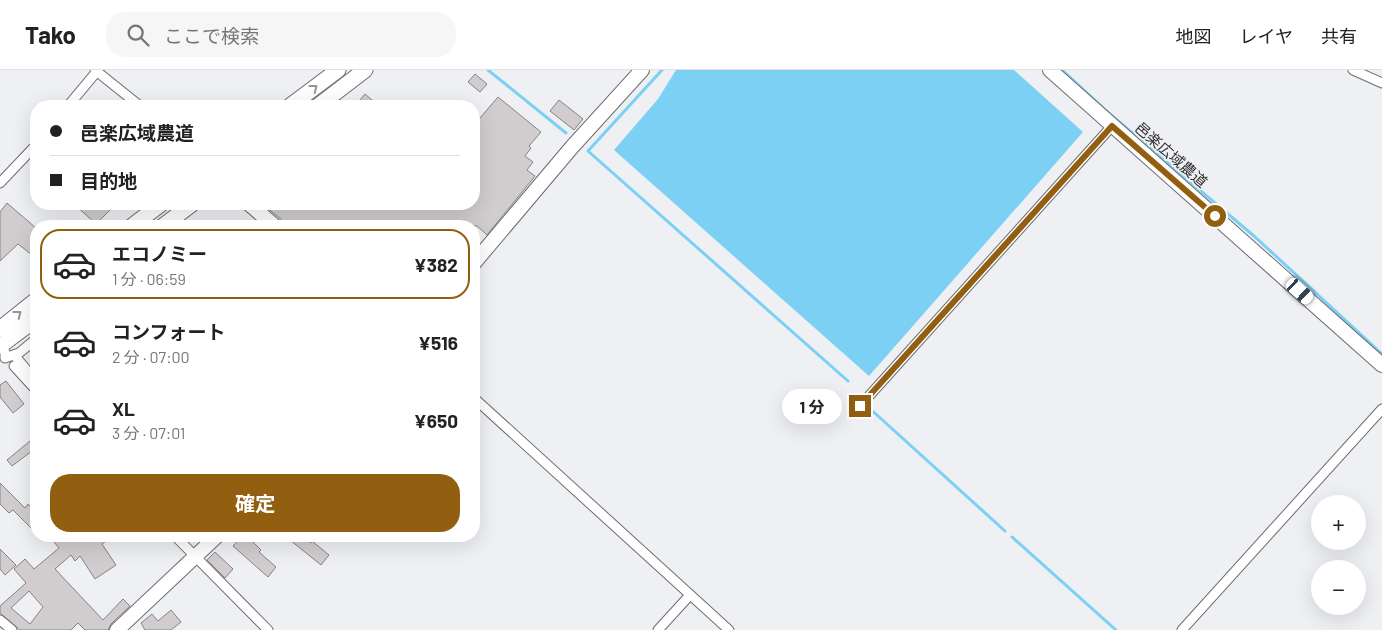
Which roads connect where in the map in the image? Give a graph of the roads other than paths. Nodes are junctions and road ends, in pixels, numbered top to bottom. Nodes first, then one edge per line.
1 (97, 70) edge
2 (338, 70) edge
3 (365, 70) edge
4 (642, 70) edge
5 (1050, 70) edge
6 (1353, 70) edge
7 (1382, 83) edge
8 (73, 100) edge
9 (133, 100) edge
10 (298, 100) edge
11 (326, 100) edge
12 (1112, 126) junction
13 (30, 152) edge
14 (0, 183) edge
15 (153, 210) edge
16 (184, 210) edge
17 (256, 210) edge
18 (140, 220) edge
19 (171, 220) edge
20 (269, 220) edge
21 (480, 256) edge
22 (30, 305) edge
23 (30, 324) edge
24 (0, 328) edge
25 (30, 343) edge
26 (0, 346) edge
27 (14, 355) junction
28 (1382, 365) edge
29 (14, 366) dead end
30 (30, 374) edge
31 (30, 383) edge
32 (480, 403) edge
33 (860, 406) dead end
34 (1382, 409) edge
35 (181, 542) edge
36 (212, 542) edge
37 (196, 558) junction
38 (690, 595) junction
39 (0, 620) edge
40 (12, 630) edge
41 (117, 630) edge
42 (268, 630) edge
43 (658, 630) edge
44 (730, 630) edge
45 (1182, 630) edge

1 - 8 street
1 - 9 street
10 -> 2 main road
3 - 11 main road
4 - 21 street
5 - 12 street, 邑楽広域農道
6 - 7 street
12 - 28 street, 邑楽広域農道
12 - 33 street
13 - 14 street
15 - 18 main road
16 - 19 main road
17 - 20 street
24 -> 22 main road
23 - 26 main road
25 - 27 street
26 - 27 street
27 - 30 street
29 - 31 street
32 - 38 street
34 - 45 street
35 - 37 street
36 - 37 street
37 - 41 street
37 - 42 street
38 - 43 street
38 - 44 street
39 - 40 street

